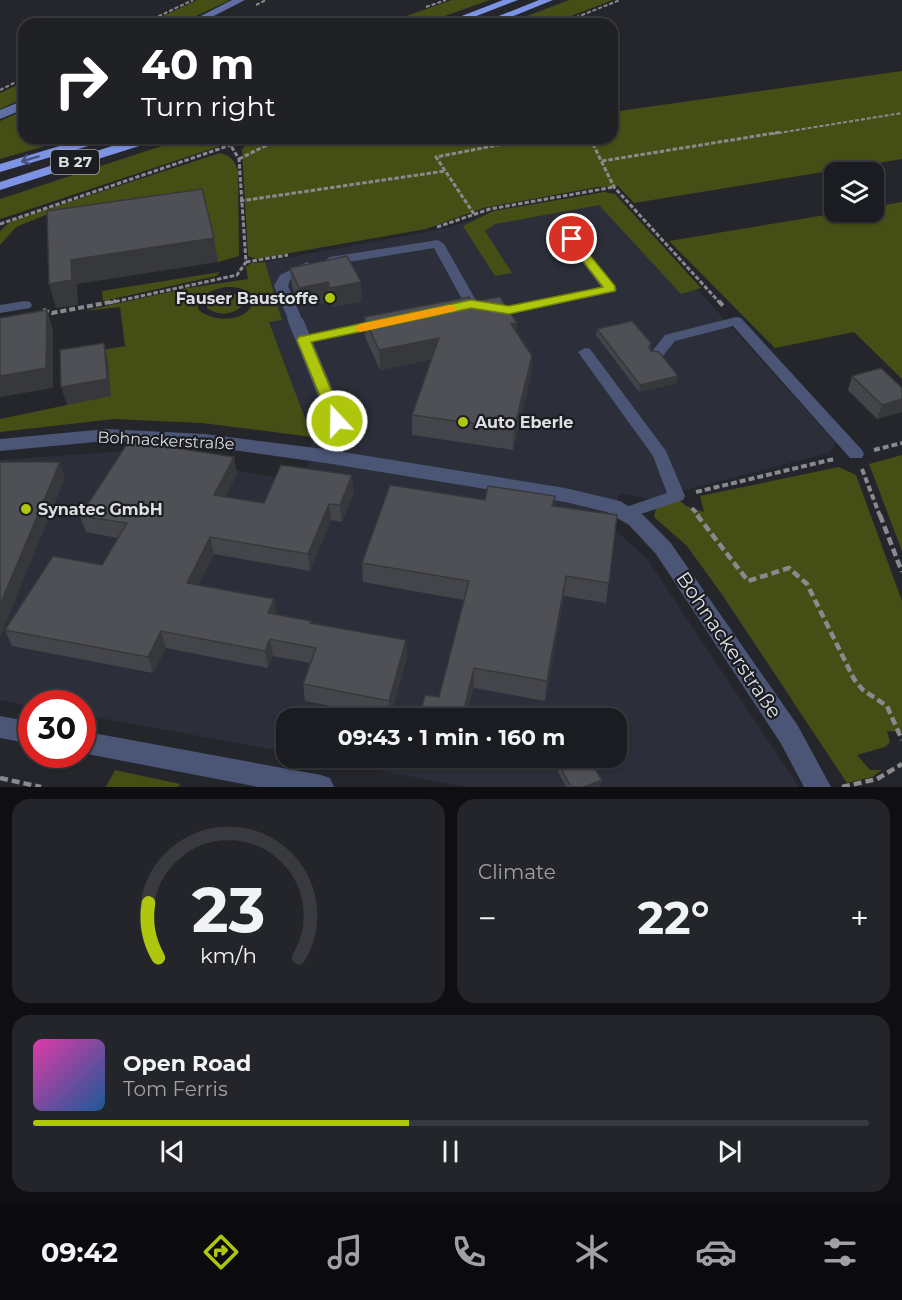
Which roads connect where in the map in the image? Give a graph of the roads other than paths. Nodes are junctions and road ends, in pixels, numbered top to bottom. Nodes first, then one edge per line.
1 (240, 0) edge
2 (513, 0) edge
3 (549, 0) edge
4 (202, 18) edge
5 (463, 18) edge
6 (500, 18) edge
7 (18, 107) edge
8 (0, 115) edge
9 (80, 144) edge
10 (131, 144) edge
11 (0, 168) edge
12 (0, 186) edge
13 (572, 239) dead end
14 (471, 304) junction
15 (25, 306) road end
16 (0, 309) edge
17 (448, 309) edge
18 (295, 319) joint
19 (393, 321) edge
20 (304, 340) junction
21 (585, 352) dead end
22 (657, 354) edge
23 (0, 445) edge
24 (856, 454) road end
25 (332, 457) junction
26 (626, 513) junction
27 (0, 727) edge
28 (18, 730) edge
29 (96, 745) edge
30 (321, 787) edge
31 (818, 787) edge

1 - 4 main road
2 - 5 highway
3 - 6 highway
7 - 8 main road
9 -> 11 highway, B 27
10 - 12 highway, B 27
13 - 14 lane
14 - 17 lane
14 - 18 lane
15 - 16 lane
18 - 20 street
19 - 20 lane
20 - 25 street
21 - 26 lane
22 - 24 lane
23 - 25 street, Bohnackerstraße
25 - 26 street, Bohnackerstraße
26 - 31 street, Bohnackerstraße
27 - 28 street
29 - 30 street

